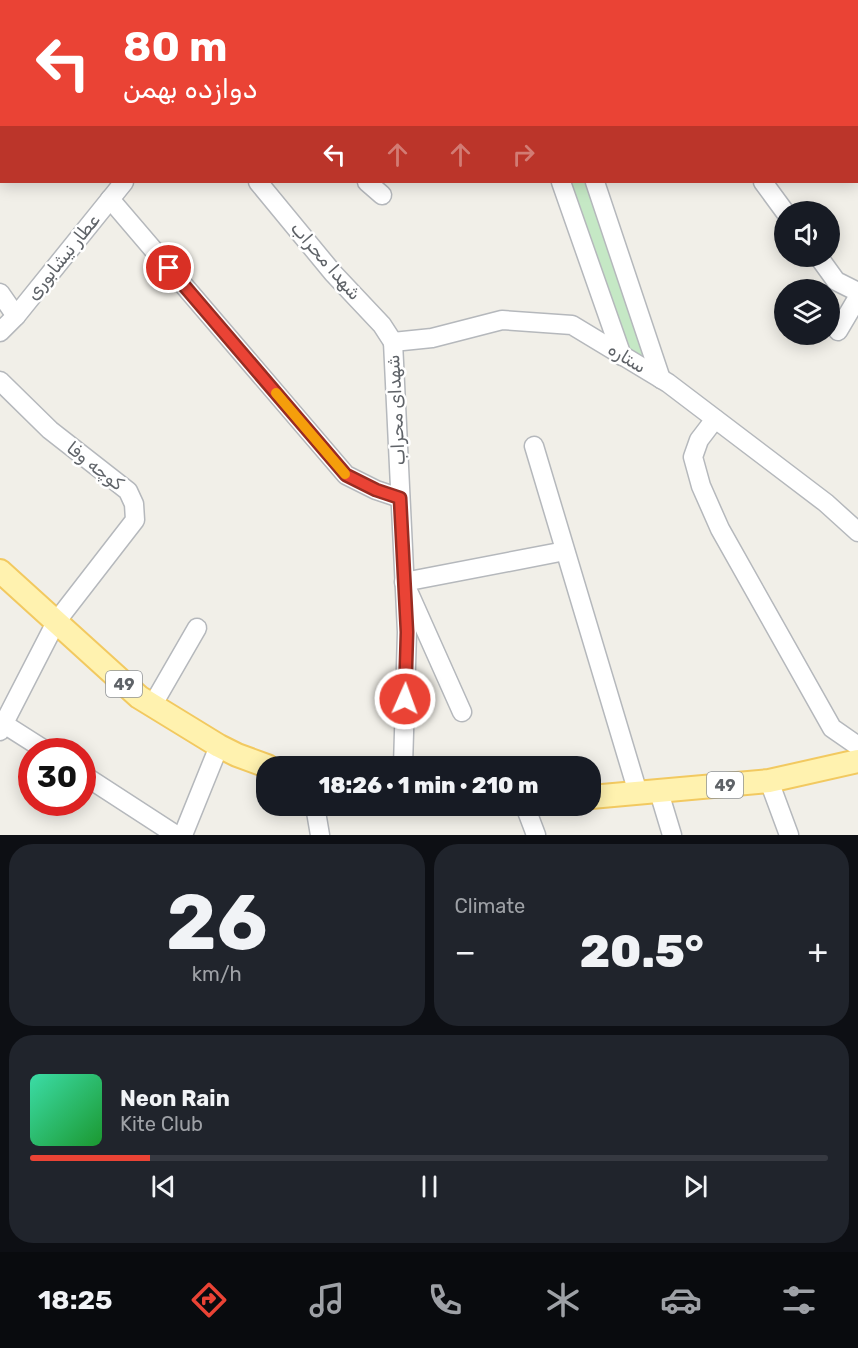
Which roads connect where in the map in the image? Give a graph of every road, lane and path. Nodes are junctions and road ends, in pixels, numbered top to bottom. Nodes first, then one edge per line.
1 (123, 183) edge
2 (259, 183) edge
3 (368, 183) edge
4 (561, 183) edge
5 (595, 183) edge
6 (764, 183) edge
7 (382, 195) dead end
8 (110, 199) junction
9 (777, 201) edge
10 (826, 267) edge
11 (858, 292) edge
12 (0, 293) edge
13 (858, 297) edge
14 (16, 316) junction
15 (840, 328) edge
16 (0, 332) edge
17 (393, 342) junction
18 (622, 356) junction
19 (661, 379) junction
20 (0, 381) edge
21 (715, 419) junction
22 (534, 446) dead end
23 (400, 498) junction
24 (826, 502) junction
25 (858, 520) edge
26 (858, 532) edge
27 (565, 551) junction
28 (0, 571) edge
29 (404, 582) junction
30 (56, 622) junction
31 (197, 628) dead end
32 (152, 706) junction
33 (462, 712) dead end
34 (2, 728) edge
35 (21, 738) edge
36 (219, 746) junction
37 (858, 746) edge
38 (403, 756) edge
39 (858, 761) edge
40 (256, 762) edge
41 (769, 781) junction
42 (96, 783) edge
43 (648, 792) junction
44 (601, 796) edge
45 (317, 816) edge
46 (529, 816) edge
47 (176, 835) edge
48 (183, 835) edge
49 (320, 835) edge
50 (536, 835) edge
51 (672, 835) edge
52 (789, 835) edge

1 - 8 street, عطار نیشابوری
2 - 17 street, شهدا محراب
3 - 7 street
4 - 18 street
5 - 19 street
6 - 9 street
8 - 14 street, عطار نیشابوری
8 - 23 street
10 - 11 street
12 - 14 street
13 - 15 street
14 - 16 street, عطار نیشابوری
17 - 18 street, ستاره
17 - 23 street, شهدای محراب
18 - 19 street, ستاره
19 - 21 street, ستاره
20 - 30 street, کوچه وفا
21 - 24 street, ستاره
21 - 37 street
22 - 27 street
23 - 29 street, شهدای محراب
24 - 25 street
24 - 26 street
27 - 29 street
27 - 43 street
28 - 30 main road, 49
29 - 33 street
29 - 38 street, شهدای محراب
30 - 32 main road, 49
30 - 34 street, کوچه وفا
31 - 32 street
32 - 36 main road, 49
34 - 35 street
36 - 40 main road, 49
36 - 48 street
39 - 41 main road, 49
41 - 43 main road, 49
41 - 52 street
42 - 47 street
43 - 44 main road, 49
43 - 51 street
45 - 49 street
46 - 50 street

